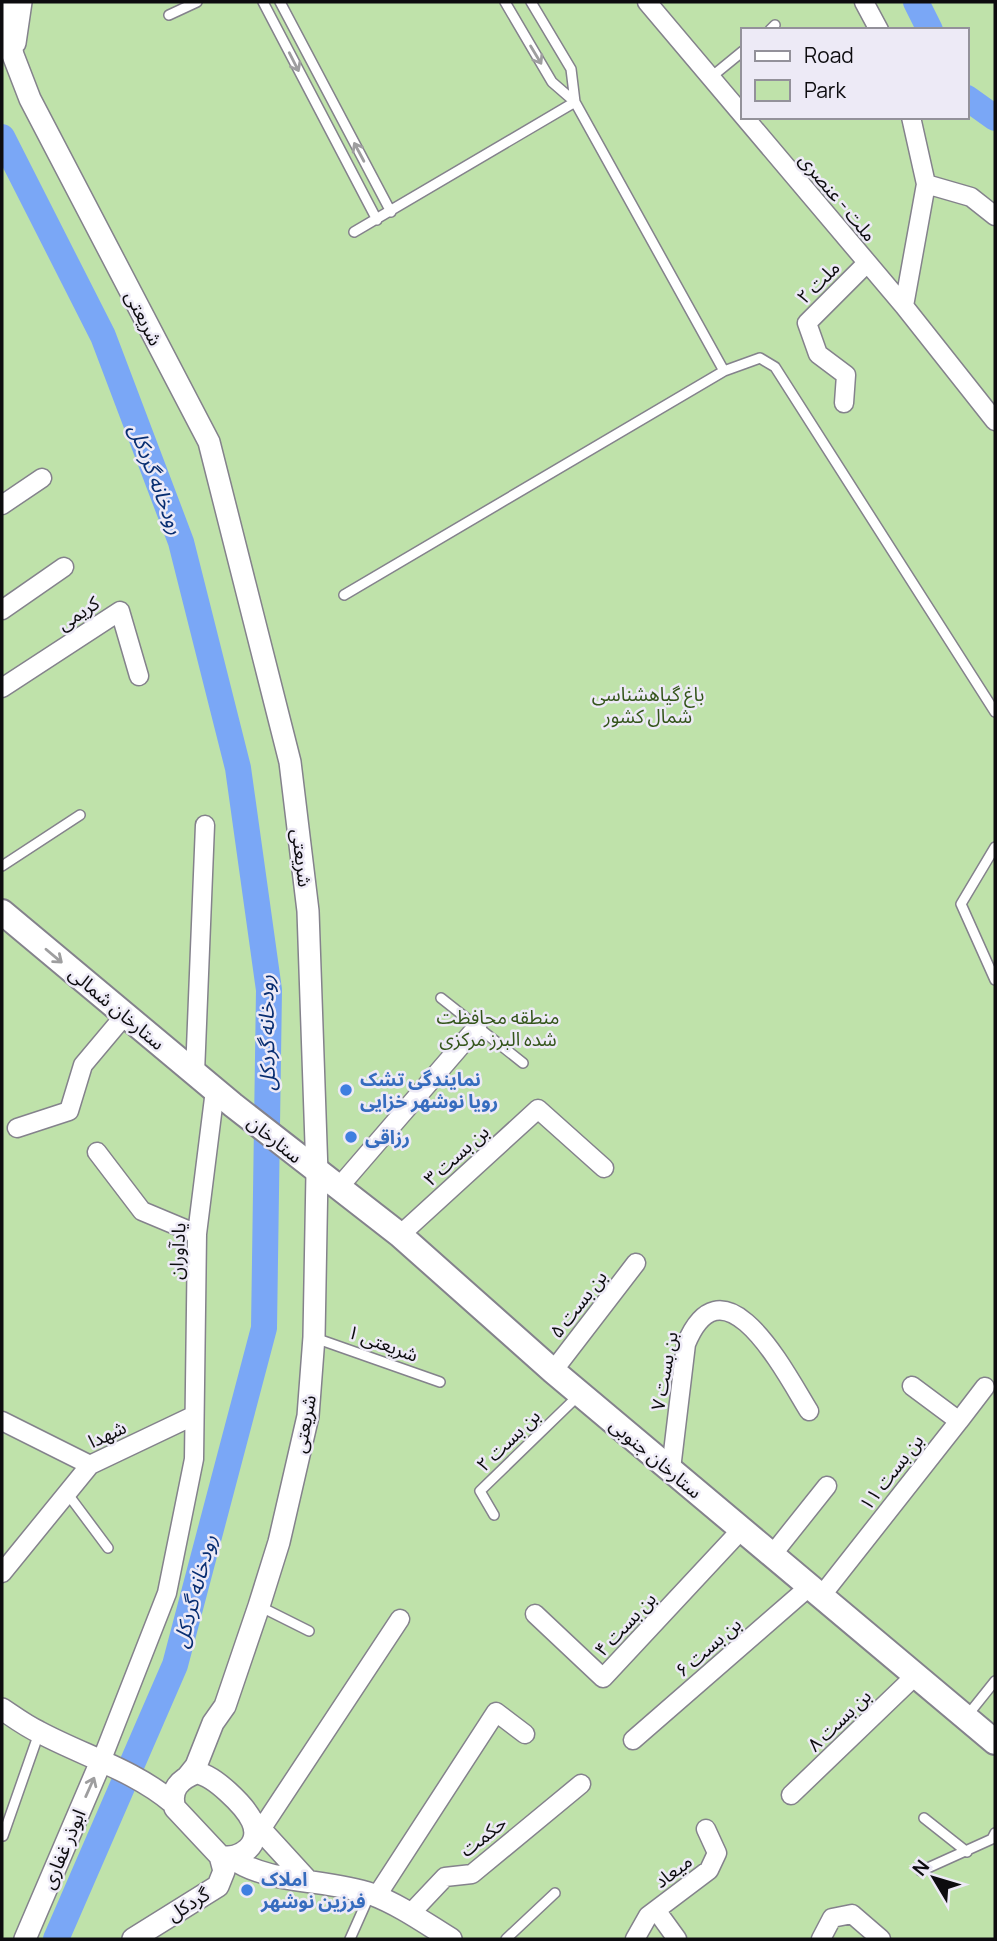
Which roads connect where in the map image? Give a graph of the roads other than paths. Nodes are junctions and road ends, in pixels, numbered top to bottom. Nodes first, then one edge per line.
1 (22, 2) edge
2 (197, 2) edge
3 (263, 2) edge
4 (280, 2) edge
5 (505, 2) edge
6 (531, 2) edge
7 (648, 2) edge
8 (864, 2) edge
9 (2, 4) edge
10 (169, 15) dead end
11 (878, 28) edge
12 (741, 53) edge
13 (13, 55) junction
14 (710, 78) junction
15 (575, 102) junction
16 (741, 115) edge
17 (745, 119) edge
18 (911, 119) edge
19 (926, 184) junction
20 (391, 212) junction
21 (995, 216) edge
22 (377, 220) junction
23 (354, 232) dead end
24 (867, 263) junction
25 (904, 306) junction
26 (724, 371) junction
27 (844, 403) dead end
28 (995, 421) edge
29 (42, 478) dead end
30 (2, 505) edge
31 (64, 567) dead end
32 (344, 595) dead end
33 (2, 610) edge
34 (139, 676) dead end
35 (2, 688) edge
36 (995, 712) edge
37 (80, 815) dead end
38 (205, 825) dead end
39 (995, 847) edge
40 (2, 866) edge
41 (2, 912) edge
42 (995, 980) edge
43 (441, 998) dead end
44 (125, 1015) junction
45 (477, 1027) junction
46 (523, 1063) dead end
47 (195, 1073) junction
48 (224, 1097) junction
49 (17, 1128) dead end
50 (97, 1152) dead end
51 (604, 1168) dead end
52 (317, 1173) junction
53 (339, 1187) junction
54 (197, 1234) junction
55 (400, 1235) junction
56 (636, 1263) dead end
57 (314, 1337) junction
58 (552, 1371) junction
59 (440, 1382) dead end
60 (912, 1386) dead end
61 (985, 1387) dead end
62 (580, 1394) junction
63 (810, 1411) dead end
64 (193, 1416) junction
65 (2, 1421) edge
66 (958, 1421) junction
67 (90, 1465) junction
68 (671, 1469) junction
69 (827, 1486) dead end
70 (67, 1493) junction
71 (494, 1515) dead end
72 (741, 1530) junction
73 (108, 1548) dead end
74 (772, 1555) junction
75 (2, 1573) edge
76 (816, 1590) junction
77 (259, 1606) junction
78 (535, 1614) dead end
79 (400, 1619) dead end
80 (309, 1632) dead end
81 (916, 1675) junction
82 (995, 1681) edge
83 (225, 1706) junction
84 (2, 1709) edge
85 (966, 1717) junction
86 (39, 1733) junction
87 (525, 1734) dead end
88 (633, 1740) dead end
89 (995, 1742) edge
90 (114, 1763) junction
91 (216, 1780) junction
92 (171, 1782) junction
93 (581, 1784) dead end
94 (791, 1795) dead end
95 (924, 1818) dead end
96 (256, 1826) junction
97 (706, 1829) dead end
98 (995, 1833) edge
99 (3, 1836) edge
100 (967, 1852) junction
101 (226, 1857) junction
102 (921, 1871) dead end
103 (306, 1879) junction
104 (555, 1893) dead end
105 (373, 1895) junction
106 (656, 1910) junction
107 (411, 1913) junction
108 (25, 1939) edge
109 (133, 1939) edge
110 (350, 1939) edge
111 (451, 1939) edge
112 (506, 1939) edge
113 (635, 1939) edge
114 (677, 1939) edge
115 (821, 1939) edge
116 (881, 1939) edge

1 - 13 street
2 - 10 lane
3 -> 22 lane
20 -> 4 lane
5 -> 15 lane
6 - 15 lane
7 - 14 street, ملت - عنصری
8 - 11 street
9 - 13 street, شریعتی
12 - 14 lane
13 - 52 street, شریعتی
14 - 16 street, ملت - عنصری
15 - 20 lane
15 - 26 lane
17 - 24 street, ملت - عنصری
18 - 19 street
19 - 21 street
19 - 25 street
20 - 22 lane
22 - 23 lane
24 - 25 street, ملت - عنصری
24 - 27 street, ملت ۲
25 - 28 street, ملت - عنصری
26 - 32 lane
26 - 36 lane
29 - 30 street
31 - 33 street
34 - 35 street, کریمی
37 - 40 lane
38 - 47 street
39 - 42 lane
41 -> 44 main road, ستارخان شمالی
43 - 45 lane
44 - 47 main road, ستارخان شمالی
44 - 49 street
45 - 46 lane
45 - 53 street
47 - 48 main road, ستارخان شمالی
48 - 52 main road, ستارخان
48 - 54 street, یادآوران
50 - 54 street
51 - 55 street, بن بست ۳
52 - 53 main road, ستارخان جنوبی
52 - 57 street, شریعتی
53 - 55 main road, ستارخان جنوبی
54 - 64 street, یادآوران
55 - 58 main road, ستارخان جنوبی
56 - 58 street, بن بست ۵
57 - 59 lane, شریعتی ۱
57 - 77 street, شریعتی
58 - 62 main road, ستارخان جنوبی
60 - 66 street
61 - 66 street, بن بست ۱۱
62 - 68 main road, ستارخان جنوبی
62 - 71 lane, بن بست ۲
63 - 68 street, بن بست ۷
64 - 67 street, شهدا
64 - 90 street, یادآوران
65 - 67 street, شهدا
66 - 76 street, بن بست ۱۱
67 - 70 street
68 - 72 main road, ستارخان جنوبی
69 - 74 street
70 - 73 lane
70 - 75 street
72 - 74 main road, ستارخان جنوبی
72 - 78 street, بن بست ۴
74 - 76 main road, ستارخان جنوبی
76 - 81 main road, ستارخان جنوبی
76 - 88 street, بن بست ۶
77 - 80 lane
77 - 83 street, شریعتی
79 - 96 street
81 - 85 main road, ستارخان جنوبی
81 - 94 street, بن بست ۸
82 - 85 lane
83 - 91 street
83 - 92 street
84 - 86 street
85 - 89 main road, ستارخان جنوبی
86 - 90 street
86 - 99 lane
87 - 105 street
90 - 92 street
108 -> 90 street, ابوذر غفاری
91 - 92 street
91 - 96 street
92 - 101 street
93 - 107 street, حکمت
95 - 100 lane
96 - 101 street
96 - 103 street
97 - 106 street, میعاد
98 - 100 lane
100 - 102 lane
101 - 103 street
101 - 109 street, گردکل
103 - 105 street
104 - 112 lane
105 - 107 street
105 - 110 lane
106 - 113 street, میعاد
106 - 114 street
107 - 111 street
115 - 116 street

